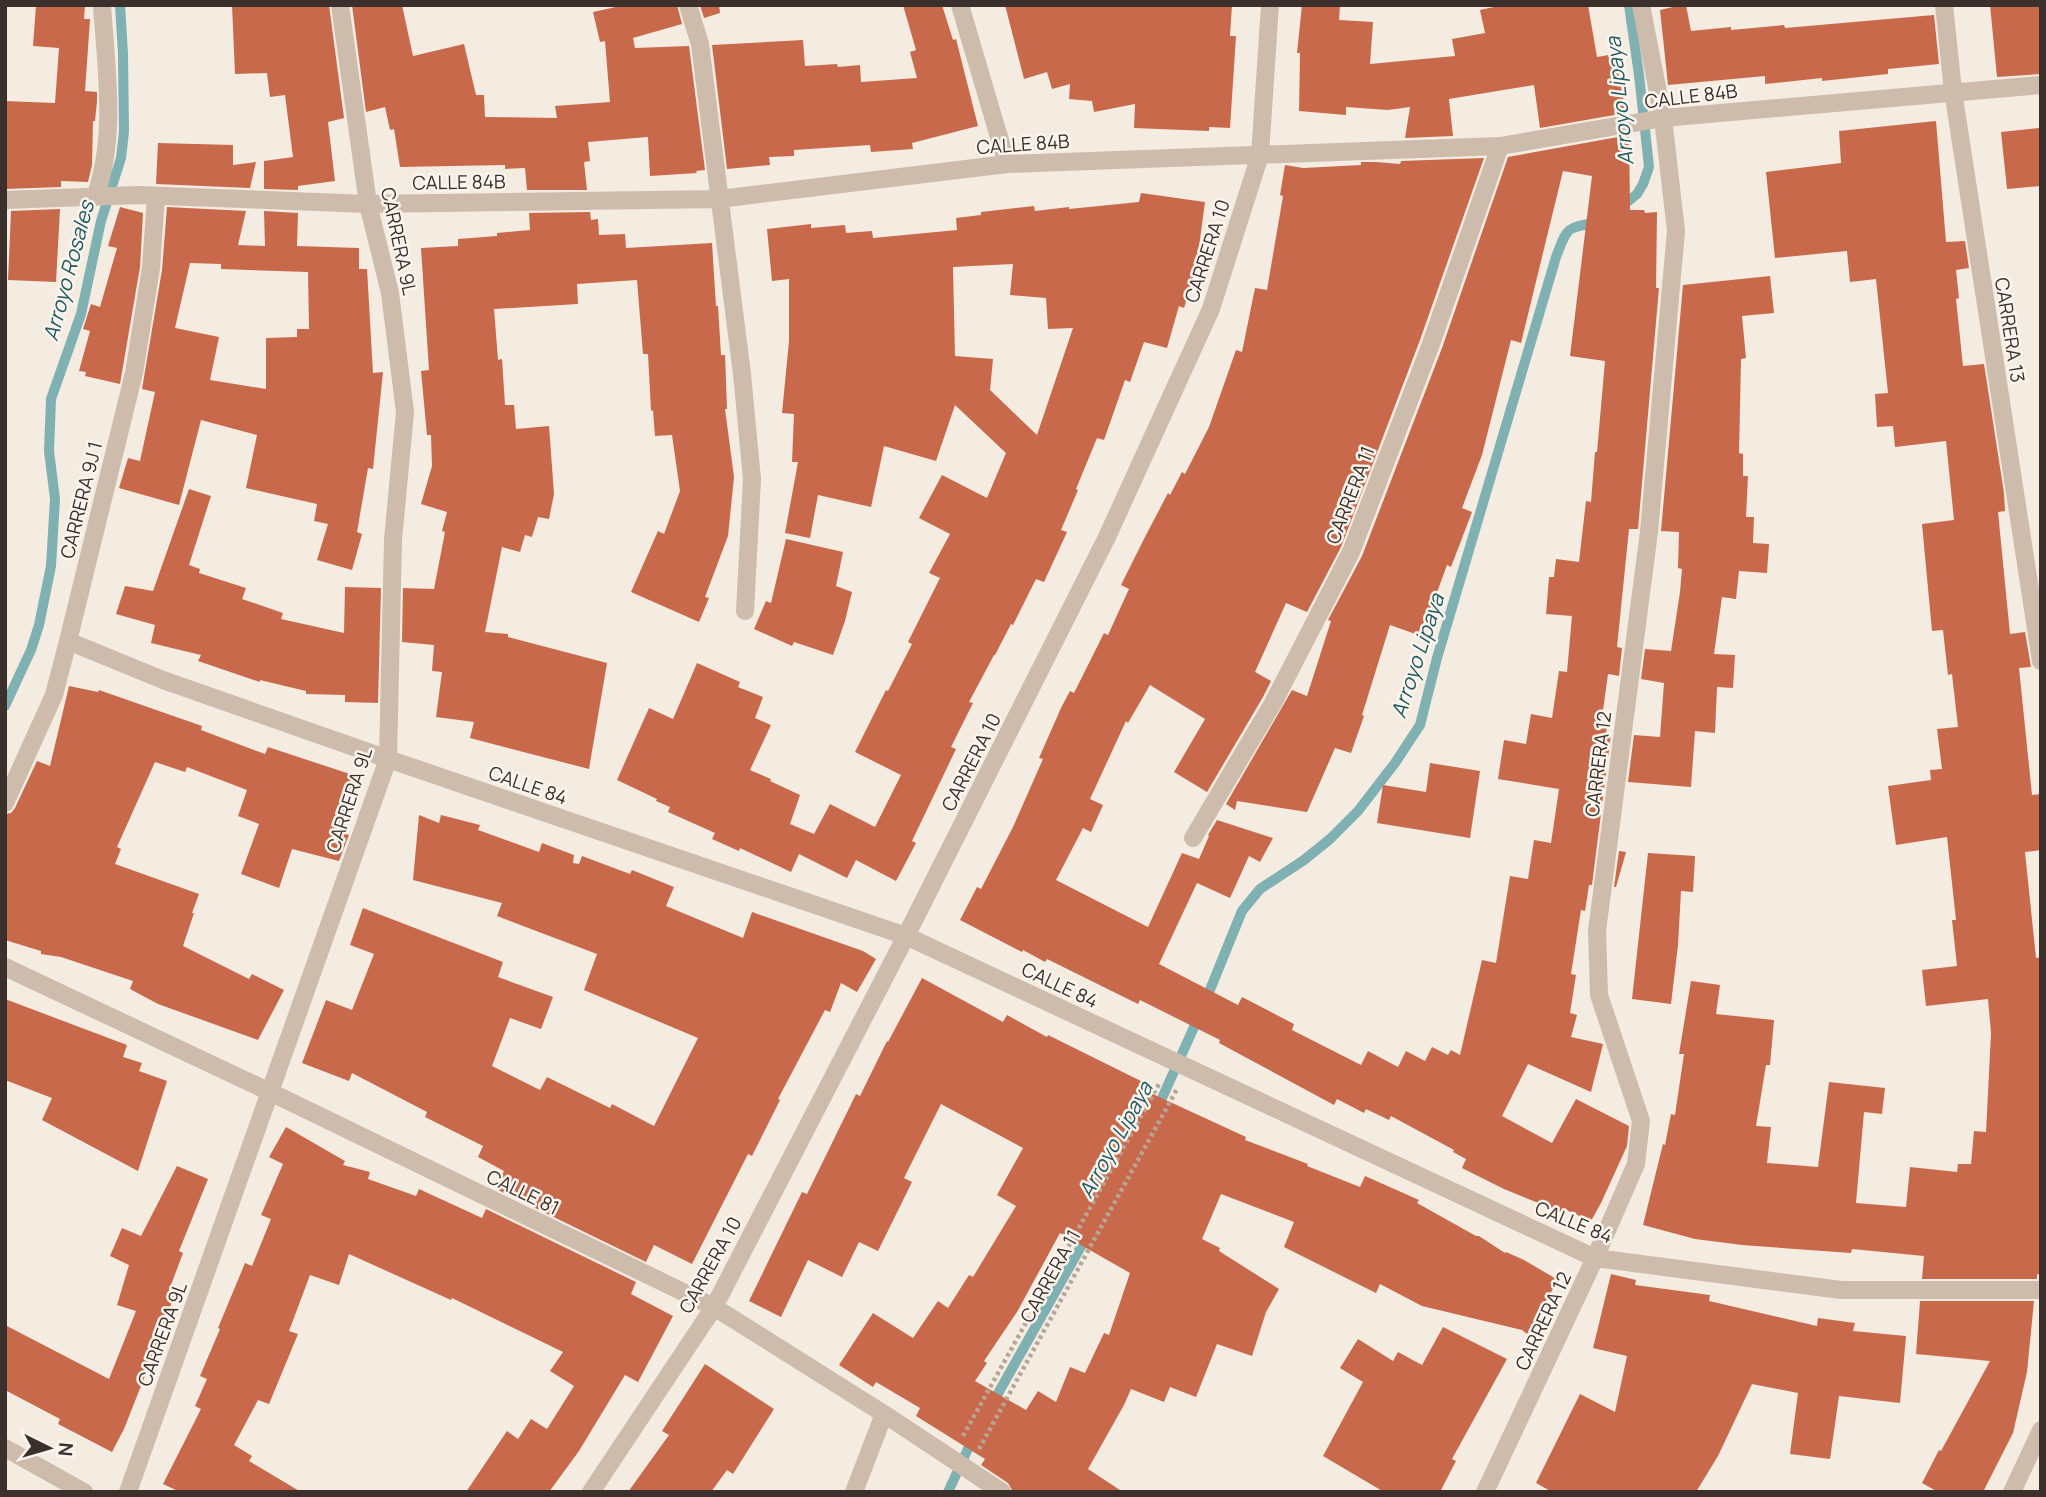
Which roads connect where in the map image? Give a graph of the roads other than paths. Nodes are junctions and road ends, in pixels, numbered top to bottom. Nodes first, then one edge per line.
1 (102, 5) edge
2 (340, 5) edge
3 (688, 5) edge
4 (960, 5) edge
5 (1270, 5) edge
6 (1642, 5) edge
7 (1944, 5) edge
8 (2041, 85) edge
9 (1953, 91) junction
10 (1659, 120) junction
11 (1500, 146) junction
12 (1260, 155) junction
13 (1007, 164) junction
14 (156, 196) junction
15 (99, 197) junction
16 (719, 198) junction
17 (5, 200) edge
18 (368, 204) junction
19 (745, 611) dead end
20 (68, 641) junction
21 (2041, 661) edge
22 (388, 759) junction
23 (5, 803) edge
24 (1192, 838) dead end
25 (906, 936) junction
26 (5, 967) edge
27 (270, 1092) junction
28 (1595, 1258) junction
29 (2041, 1290) edge
30 (713, 1307) junction
31 (884, 1414) junction
32 (2041, 1430) edge
33 (5, 1448) edge
34 (84, 1492) edge
35 (128, 1492) edge
36 (591, 1492) edge
37 (854, 1492) edge
38 (1002, 1492) edge
39 (1485, 1492) edge
40 (2012, 1492) edge

1 - 15 street
2 - 18 street, CARRERA 9L
3 - 16 street
4 - 13 street
5 - 12 street, CARRERA 10
6 - 10 street, CARRERA 12
7 - 9 street, CARRERA 13
8 - 9 street, CALLE 84B
9 - 10 street, CALLE 84B
9 - 21 street, CARRERA 13
10 - 11 street, CALLE 84B
10 - 28 street, CARRERA 12
11 - 12 street, CALLE 84B
11 - 24 street, CARRERA 11
12 - 13 street, CALLE 84B
12 - 25 street, CARRERA 10
13 - 16 street, CALLE 84B
14 - 15 street, CALLE 84B
14 - 18 street, CALLE 84B
14 - 20 street, CARRERA 9J 1
15 - 17 street, CALLE 84B
16 - 18 street, CALLE 84B
16 - 19 street
18 - 22 street, CARRERA 9L
20 - 22 street, CALLE 84
20 - 23 street, CARRERA 9J 1
22 - 25 street, CALLE 84
22 - 27 street, CARRERA 9L
25 - 28 street, CALLE 84
25 - 30 street, CARRERA 10
26 - 27 street, CALLE 81
27 - 30 street, CALLE 81
27 - 35 street, CARRERA 9L
28 - 29 street, CALLE 84
28 - 39 street, CARRERA 12
30 - 31 street, CALLE 81
30 - 36 street, CARRERA 10
31 - 37 street
31 - 38 street, CALLE 81
32 - 40 street
33 - 34 street

